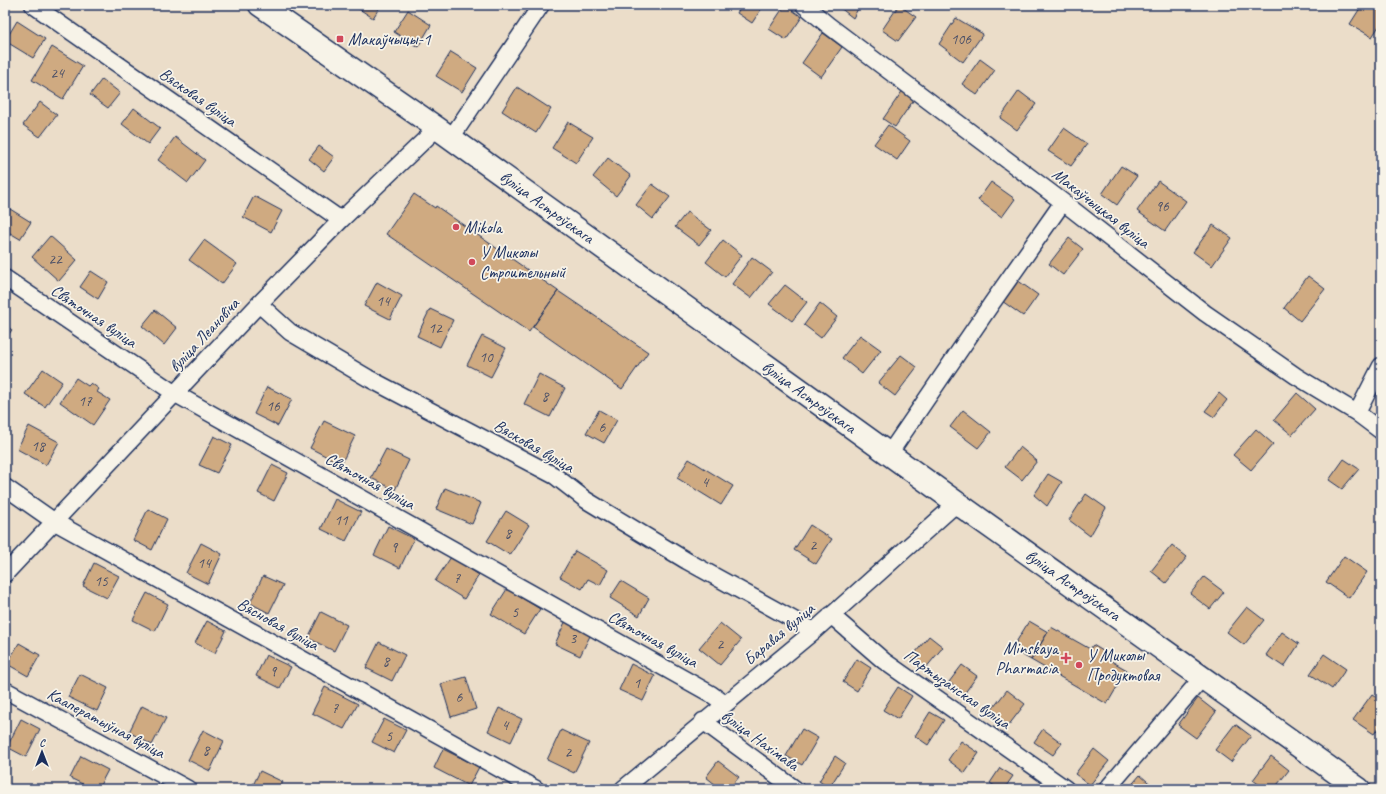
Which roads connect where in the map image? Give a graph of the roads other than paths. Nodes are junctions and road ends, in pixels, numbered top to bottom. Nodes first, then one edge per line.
1 (33, 5) edge
2 (260, 5) edge
3 (542, 5) edge
4 (804, 5) edge
5 (444, 133) junction
6 (1063, 202) junction
7 (341, 220) junction
8 (5, 278) edge
9 (259, 304) junction
10 (1381, 366) edge
11 (174, 394) junction
12 (1357, 413) junction
13 (1381, 431) edge
14 (889, 454) junction
15 (5, 487) edge
16 (957, 503) junction
17 (56, 522) junction
18 (5, 574) edge
19 (831, 615) junction
20 (814, 630) junction
21 (1202, 678) junction
22 (5, 690) edge
23 (725, 704) junction
24 (703, 721) junction
25 (188, 789) edge
26 (536, 789) edge
27 (623, 789) edge
28 (795, 789) edge
29 (1066, 789) edge
30 (1107, 789) edge
31 (1358, 789) edge

1 - 7 street, Вясковая вуліца
2 - 5 street, вуліца Астроўскага
3 - 5 street, вуліца Леановіча
4 - 6 street, Макаўчыцкая вуліца
5 - 7 street, вуліца Леановіча
5 - 14 street, вуліца Астроўскага
6 - 12 street, Макаўчыцкая вуліца
6 - 14 street
7 - 9 street, вуліца Леановіча
8 - 11 street, Святочная вуліца
9 - 11 street, вуліца Леановіча
9 - 20 street, Вясковая вуліца
10 - 12 street
11 - 17 street, вуліца Леановіча
11 - 23 street, Святочная вуліца
12 - 13 street, Макаўчыцкая вуліца
14 - 16 street, вуліца Астроўскага
15 - 17 street, Вясновая вуліца
16 - 19 street, Баравая вуліца
16 - 21 street, вуліца Астроўскага
17 - 18 street, вуліца Леановіча
17 - 26 street, Вясновая вуліца
19 - 20 street, Баравая вуліца
19 - 29 street, Партызанская вуліца
20 - 23 street, Баравая вуліца
21 - 30 street
21 - 31 street, вуліца Астроўскага
22 - 25 street, Кааператыўная вуліца
23 - 24 street, Баравая вуліца
24 - 27 street, Баравая вуліца
24 - 28 street, вуліца Нахімава

